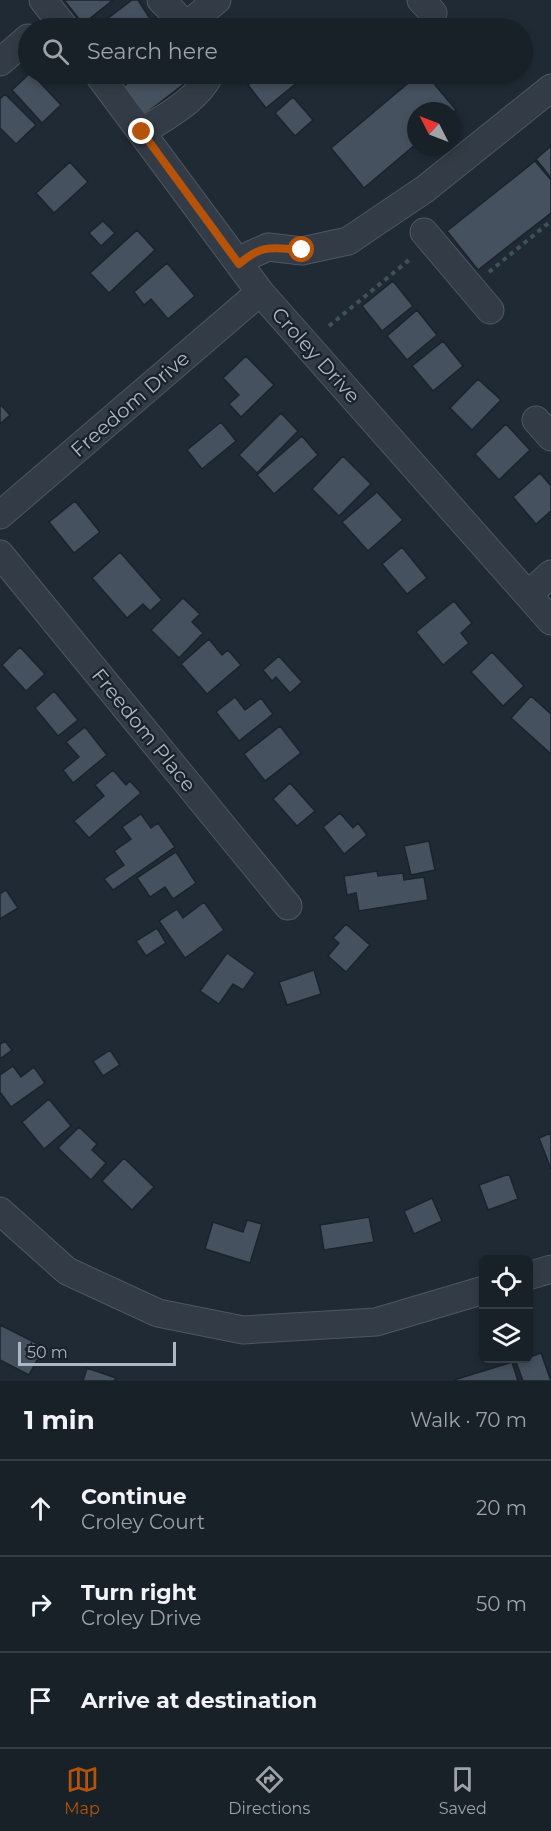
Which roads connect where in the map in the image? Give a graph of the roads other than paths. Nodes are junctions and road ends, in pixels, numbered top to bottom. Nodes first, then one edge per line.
1 (161, 0) edge
2 (217, 0) edge
3 (179, 18) edge
4 (198, 18) edge
5 (18, 47) edge
6 (0, 62) edge
7 (106, 84) edge
8 (203, 84) edge
9 (551, 87) edge
10 (142, 132) junction
11 (424, 232) dead end
12 (239, 264) junction
13 (260, 292) junction
14 (490, 310) dead end
15 (0, 515) edge
16 (0, 554) edge
17 (551, 574) edge
18 (528, 595) junction
19 (551, 621) edge
20 (288, 906) dead end
21 (0, 1211) edge
22 (551, 1269) edge
23 (533, 1274) edge
24 (479, 1291) edge

1 - 3 street
2 - 4 street
5 - 6 street
7 - 10 street, Croley Drive
8 - 10 street
9 - 12 street
10 - 12 street, Croley Drive
11 - 14 street
12 - 13 street, Croley Drive
13 - 15 street, Freedom Drive
13 - 18 street, Croley Drive
16 - 20 street, Freedom Place
17 - 18 street
18 - 19 street, Croley Drive
21 - 24 street
22 - 23 street

